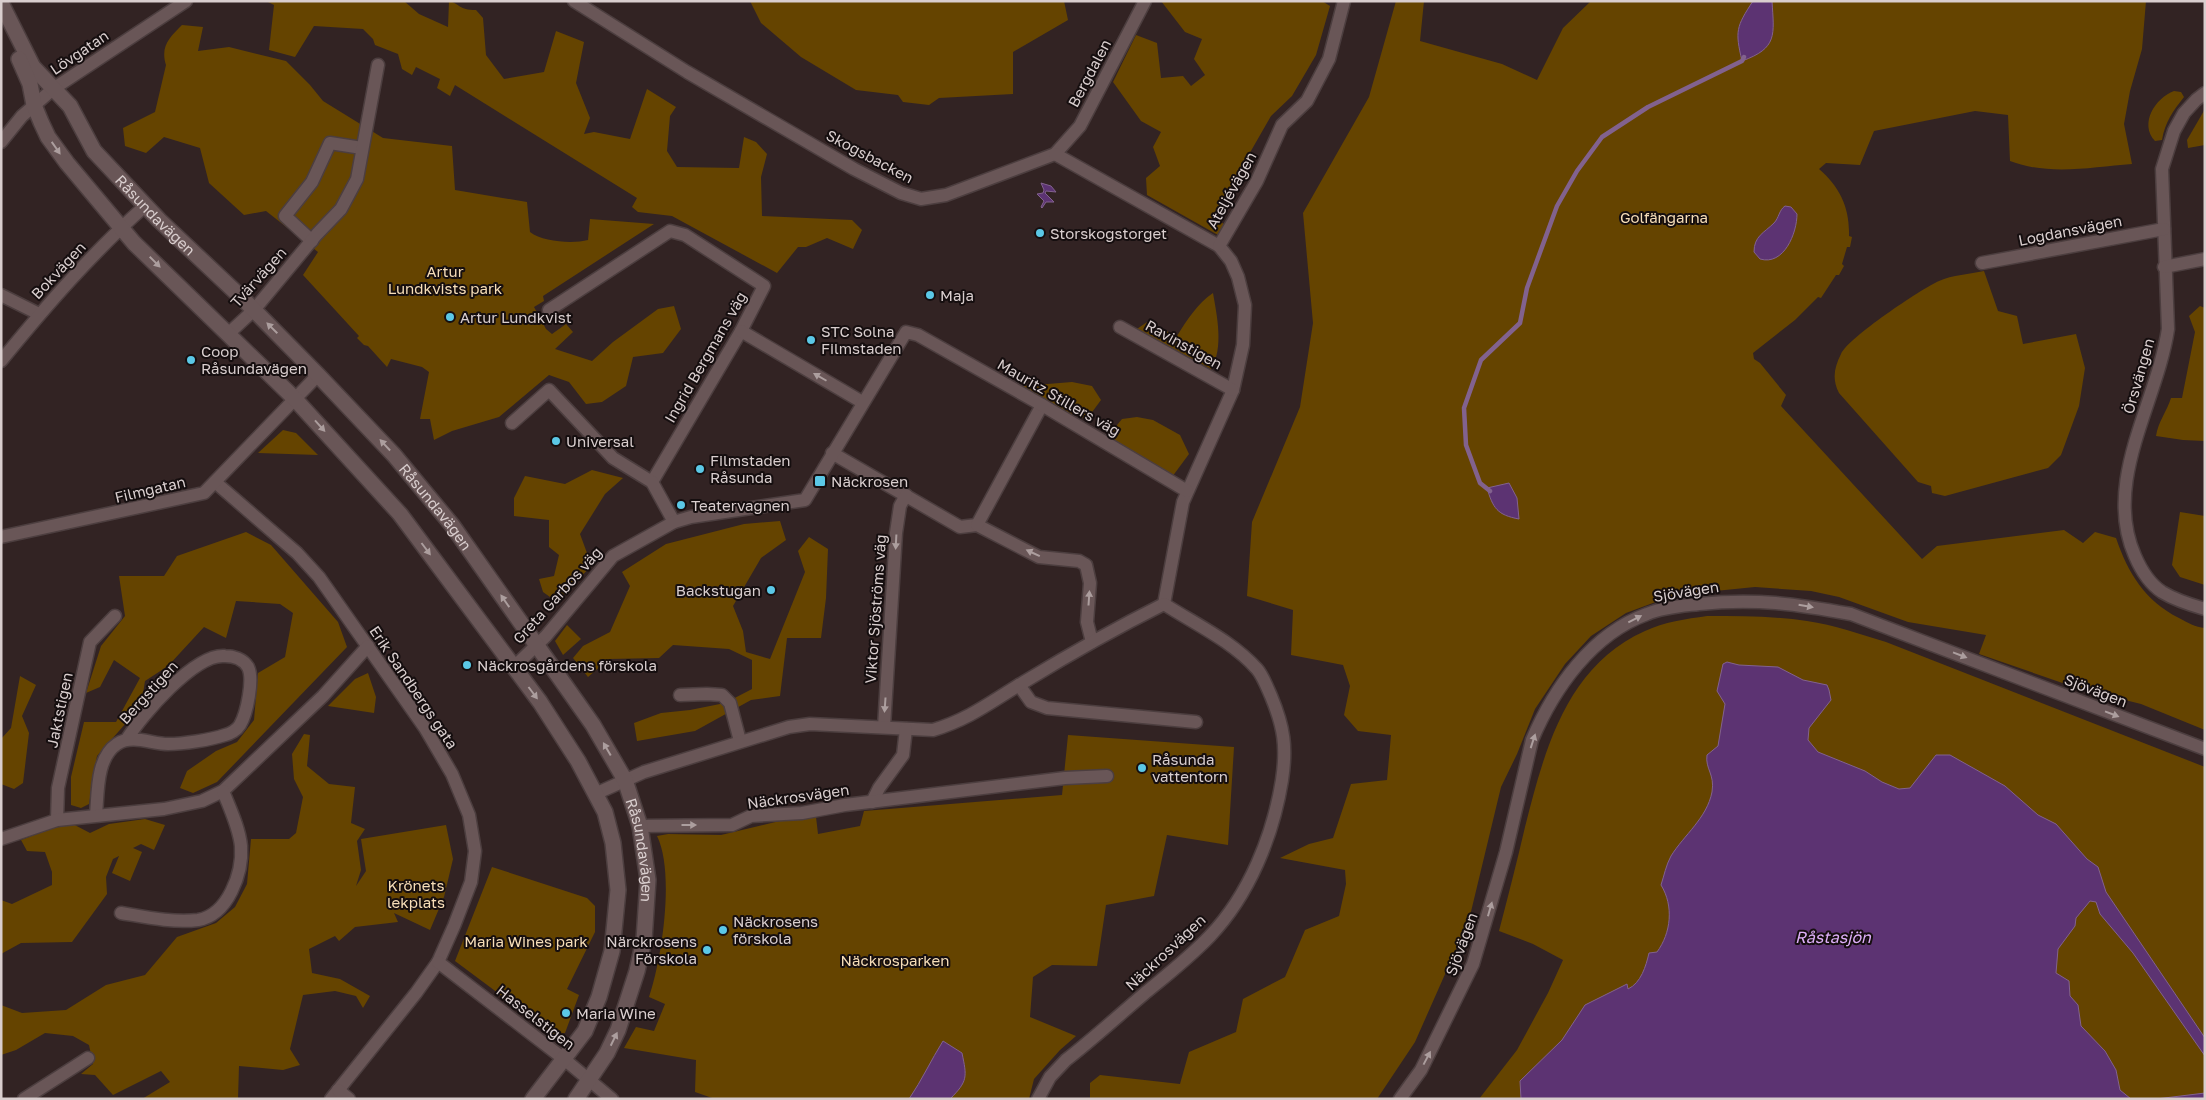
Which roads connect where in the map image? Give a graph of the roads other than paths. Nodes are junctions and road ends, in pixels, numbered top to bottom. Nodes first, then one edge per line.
1 (186, 1) edge
2 (574, 1) edge
3 (1145, 1) edge
4 (1344, 1) edge
5 (1, 3) edge
6 (1, 23) edge
7 (378, 65) dead end
8 (54, 89) junction
9 (2205, 93) edge
10 (34, 105) junction
11 (1, 142) edge
12 (362, 148) junction
13 (1055, 154) junction
14 (145, 206) junction
15 (121, 228) junction
16 (2164, 229) junction
17 (312, 241) junction
18 (1219, 246) junction
19 (2205, 259) edge
20 (1982, 263) dead end
21 (2164, 267) junction
22 (1, 295) edge
23 (254, 310) junction
24 (549, 310) dead end
25 (39, 314) junction
26 (1120, 327) dead end
27 (741, 331) junction
28 (228, 334) junction
29 (914, 334) joint
30 (1, 361) edge
31 (318, 375) junction
32 (1233, 390) junction
33 (294, 398) junction
34 (862, 402) junction
35 (1042, 405) junction
36 (512, 423) dead end
37 (832, 454) junction
38 (215, 482) junction
39 (652, 482) junction
40 (1188, 491) junction
41 (906, 495) junction
42 (674, 522) junction
43 (977, 525) junction
44 (1, 537) edge
45 (1164, 604) junction
46 (2205, 609) edge
47 (115, 616) dead end
48 (1092, 642) junction
49 (368, 646) junction
50 (536, 646) junction
51 (514, 667) junction
52 (1018, 685) junction
53 (680, 696) dead end
54 (1196, 722) dead end
55 (884, 727) junction
56 (906, 729) junction
57 (127, 739) junction
58 (740, 741) junction
59 (2205, 749) edge
60 (1107, 776) dead end
61 (625, 780) junction
62 (223, 791) junction
63 (595, 794) junction
64 (872, 802) junction
65 (96, 814) junction
66 (58, 820) junction
67 (640, 826) junction
68 (1, 839) edge
69 (121, 913) dead end
70 (438, 962) junction
71 (88, 1058) dead end
72 (564, 1059) junction
73 (590, 1080) junction
74 (334, 1094) edge
75 (24, 1099) edge
76 (350, 1099) edge
77 (532, 1099) edge
78 (576, 1099) edge
79 (612, 1099) edge
80 (1038, 1099) edge
81 (1400, 1099) edge

1 - 8 street, Lövgatan
2 - 13 street, Skogsbacken
3 - 13 street, Bergdalen
4 - 18 street, Ateljévägen
5 - 8 street, Råsundavägen
6 - 10 street, Råsundavägen
7 - 12 street, Tvärvägen
8 - 10 street, Lövgatan
8 - 14 street, Råsundavägen
9 - 16 street, Örsvängen
10 - 11 street, Lövgatan
10 -> 15 street, Råsundavägen
12 - 17 street, Tvärvägen
12 - 17 street
13 - 18 street
14 - 15 street, Bokvägen
14 - 23 street, Råsundavägen
15 - 25 street, Bokvägen
15 -> 28 street, Råsundavägen
16 - 20 street, Logdansvägen
16 - 21 street, Örsvängen
17 - 23 street, Tvärvägen
18 - 32 street, Ateljévägen
19 - 21 street
21 - 46 street, Örsvängen
22 - 25 street
23 - 28 street, Tvärvägen
31 -> 23 street, Råsundavägen
24 - 27 street, Ingrid Bergmans väg
25 - 30 street, Bokvägen
26 - 32 street, Ravinstigen
34 -> 27 street
27 - 39 street, Ingrid Bergmans väg
28 - 33 street, Råsundavägen
29 - 34 street, Greta Garbos väg
29 - 35 street, Mauritz Stillers väg
31 - 33 street, Filmgatan
50 -> 31 street, Råsundavägen
32 - 40 street, Ateljévägen
33 - 38 street, Filmgatan
33 -> 51 street, Råsundavägen
34 - 37 street, Greta Garbos väg
35 - 40 street, Mauritz Stillers väg
35 - 43 street
36 - 39 street
37 - 41 street
37 - 42 street, Greta Garbos väg
38 - 44 street, Filmgatan
38 - 49 street, Erik Sandbergs gata
39 - 42 street
40 - 45 street, Ateljévägen
41 - 43 street
41 -> 55 street, Viktor Sjöströms väg
42 - 50 street, Greta Garbos väg
48 -> 43 street
45 - 48 street
45 - 80 street, Näckrosvägen
47 - 66 street, Jaktstigen
48 - 52 street
49 - 62 street
49 - 70 street, Erik Sandbergs gata
50 - 51 street, Greta Garbos väg
61 -> 50 street, Råsundavägen
51 -> 63 street, Råsundavägen
52 - 54 street
52 - 56 street
53 - 58 street
55 - 56 street
55 - 58 street
56 - 64 street, Näckrosvägen
57 - 57 street, Bergstigen
57 - 65 street, Bergstigen
58 - 61 street
81 -> 59 street, Sjövägen
60 - 64 street, Näckrosvägen
61 - 63 street
61 - 67 street, Råsundavägen
62 - 65 street
62 - 69 street
63 - 72 street, Råsundavägen
67 -> 64 street, Näckrosvägen
65 - 66 street
66 - 68 street
73 -> 67 street, Råsundavägen
70 - 72 street, Hasselstigen
70 - 74 street, Erik Sandbergs gata
71 - 75 street
72 - 73 street, Hasselstigen
72 - 77 street, Råsundavägen
73 - 78 street, Råsundavägen
73 - 79 street, Hasselstigen
74 - 76 street

